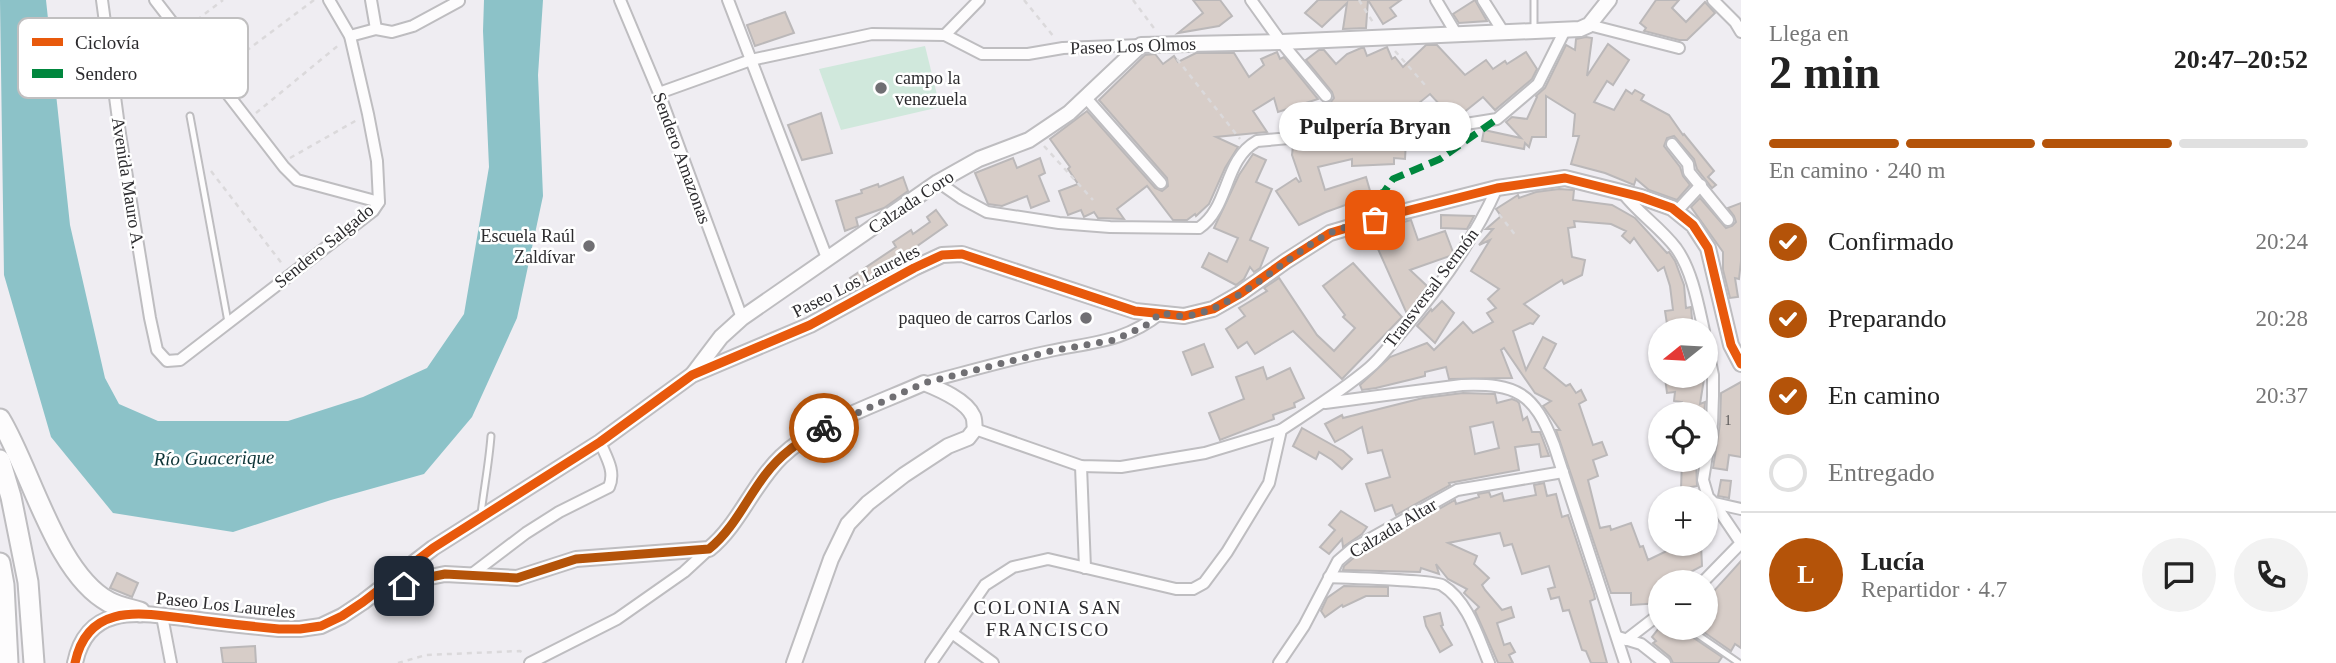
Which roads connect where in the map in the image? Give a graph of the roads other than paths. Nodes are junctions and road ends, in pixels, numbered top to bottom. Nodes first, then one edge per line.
1 (102, 0) edge
2 (155, 0) edge
3 (329, 0) edge
4 (371, 0) edge
5 (620, 0) edge
6 (728, 0) edge
7 (979, 0) edge
8 (1251, 0) edge
9 (1436, 0) edge
10 (1483, 0) edge
11 (1534, 0) edge
12 (1713, 0) edge
13 (459, 1) edge
14 (1602, 3) edge
15 (104, 18) edge
16 (169, 18) edge
17 (1739, 24) edge
18 (1589, 25) junction
19 (376, 29) junction
20 (1565, 30) junction
21 (1534, 32) junction
22 (1504, 33) junction
23 (945, 35) junction
24 (1457, 35) junction
25 (350, 36) junction
26 (1281, 42) junction
27 (1141, 45) junction
28 (1679, 48) dead end
29 (751, 60) junction
30 (659, 93) junction
31 (1326, 96) road end
32 (115, 98) edge
33 (231, 98) edge
34 (1086, 98) junction
35 (190, 117) dead end
36 (1672, 144) dead end
37 (938, 182) junction
38 (1161, 183) dead end
39 (1701, 185) junction
40 (1497, 188) junction
41 (1623, 193) junction
42 (379, 202) junction
43 (1676, 212) junction
44 (1728, 220) dead end
45 (827, 258) junction
46 (1161, 313) junction
47 (742, 318) junction
48 (1700, 318) edge
49 (228, 322) junction
50 (167, 361) joint
51 (1741, 363) edge
52 (692, 375) junction
53 (924, 383) junction
54 (1713, 388) edge
55 (1322, 403) junction
56 (0, 419) edge
57 (975, 429) junction
58 (1281, 430) junction
59 (491, 436) dead end
60 (600, 442) junction
61 (0, 460) edge
62 (1081, 467) junction
63 (1563, 472) junction
64 (1705, 486) edge
65 (1718, 504) edge
66 (1718, 509) edge
67 (1741, 509) edge
68 (481, 518) junction
69 (1741, 543) edge
70 (709, 549) junction
71 (0, 566) edge
72 (1084, 568) junction
73 (1715, 570) edge
74 (472, 575) junction
75 (1329, 577) junction
76 (363, 602) junction
77 (140, 612) junction
78 (162, 616) junction
79 (1648, 622) edge
80 (952, 633) junction
81 (1622, 639) junction
82 (1705, 640) edge
83 (533, 661) edge
84 (8, 663) edge
85 (34, 663) edge
86 (75, 663) edge
87 (171, 663) edge
88 (794, 663) edge
89 (931, 663) edge
90 (993, 663) edge
91 (1279, 663) edge
92 (1489, 663) edge
93 (1625, 663) edge
94 (1665, 663) edge
95 (1739, 663) edge

1 - 15 street, Avenida Mauro A.
2 - 16 street
3 - 25 street, Sendero Salgado
4 - 19 street
5 - 30 street, Sendero Amazonas
6 - 29 street
7 - 23 street
8 - 26 street
9 - 24 street
10 - 22 street
11 - 21 lane
12 - 17 street
13 - 19 street
14 - 18 street
18 - 20 street, Paseo Los Olmos
18 - 28 street
19 - 25 street
20 - 21 street, Paseo Los Olmos
20 - 37 street
21 - 22 street, Paseo Los Olmos
22 - 24 street, Paseo Los Olmos
23 - 27 street, Paseo Los Olmos
23 - 29 street, Paseo Los Olmos
24 - 26 street, Paseo Los Olmos
25 - 42 street, Sendero Salgado
26 - 27 street, Paseo Los Olmos
26 - 31 street
27 - 34 street, Calzada Coro
29 - 30 street, Paseo Los Olmos
29 - 45 street
30 - 47 street, Sendero Amazonas
32 - 50 street, Avenida Mauro A.
33 - 42 street
34 - 37 street, Calzada Coro
34 - 38 street
35 - 49 lane
36 - 39 street
37 - 45 street, Calzada Coro
39 - 43 street
39 - 44 street
40 - 41 street, Paseo Los Laureles
40 - 46 street, Paseo Los Laureles
40 - 55 street, Transversal Sermón
41 - 43 street, Paseo Los Laureles
41 - 48 street
42 - 49 street, Sendero Salgado
43 - 51 street, Paseo Los Laureles
45 - 47 street, Calzada Coro
46 - 52 street, Paseo Los Laureles
46 - 53 street
47 - 52 street, Calzada Coro
49 - 50 street, Sendero Salgado
52 - 60 street, Paseo Los Laureles
53 - 57 street
53 - 70 street
54 - 64 street
55 - 58 street, Transversal Sermón
55 - 63 street
56 - 77 highway
57 - 62 street, Transversal Sermón
57 - 88 street
58 - 62 street, Transversal Sermón
58 - 72 street
59 - 68 lane
60 - 68 street, Paseo Los Laureles
60 - 74 street
61 - 85 highway
62 - 72 street
63 - 75 street, Calzada Altar
63 - 81 street
65 - 67 street
66 - 69 street
68 - 76 street, Paseo Los Laureles
69 - 73 street
70 - 74 street
70 - 83 street
71 - 84 highway
72 - 80 street
74 - 76 street
75 - 91 street, Calzada Altar
75 - 92 street
76 - 78 street, Paseo Los Laureles
77 - 78 street, Paseo Los Laureles
77 - 86 street, Paseo Los Laureles
78 - 87 street
79 - 81 street
80 - 89 street
80 - 90 street
81 - 93 street
81 - 94 street
82 - 95 lane

